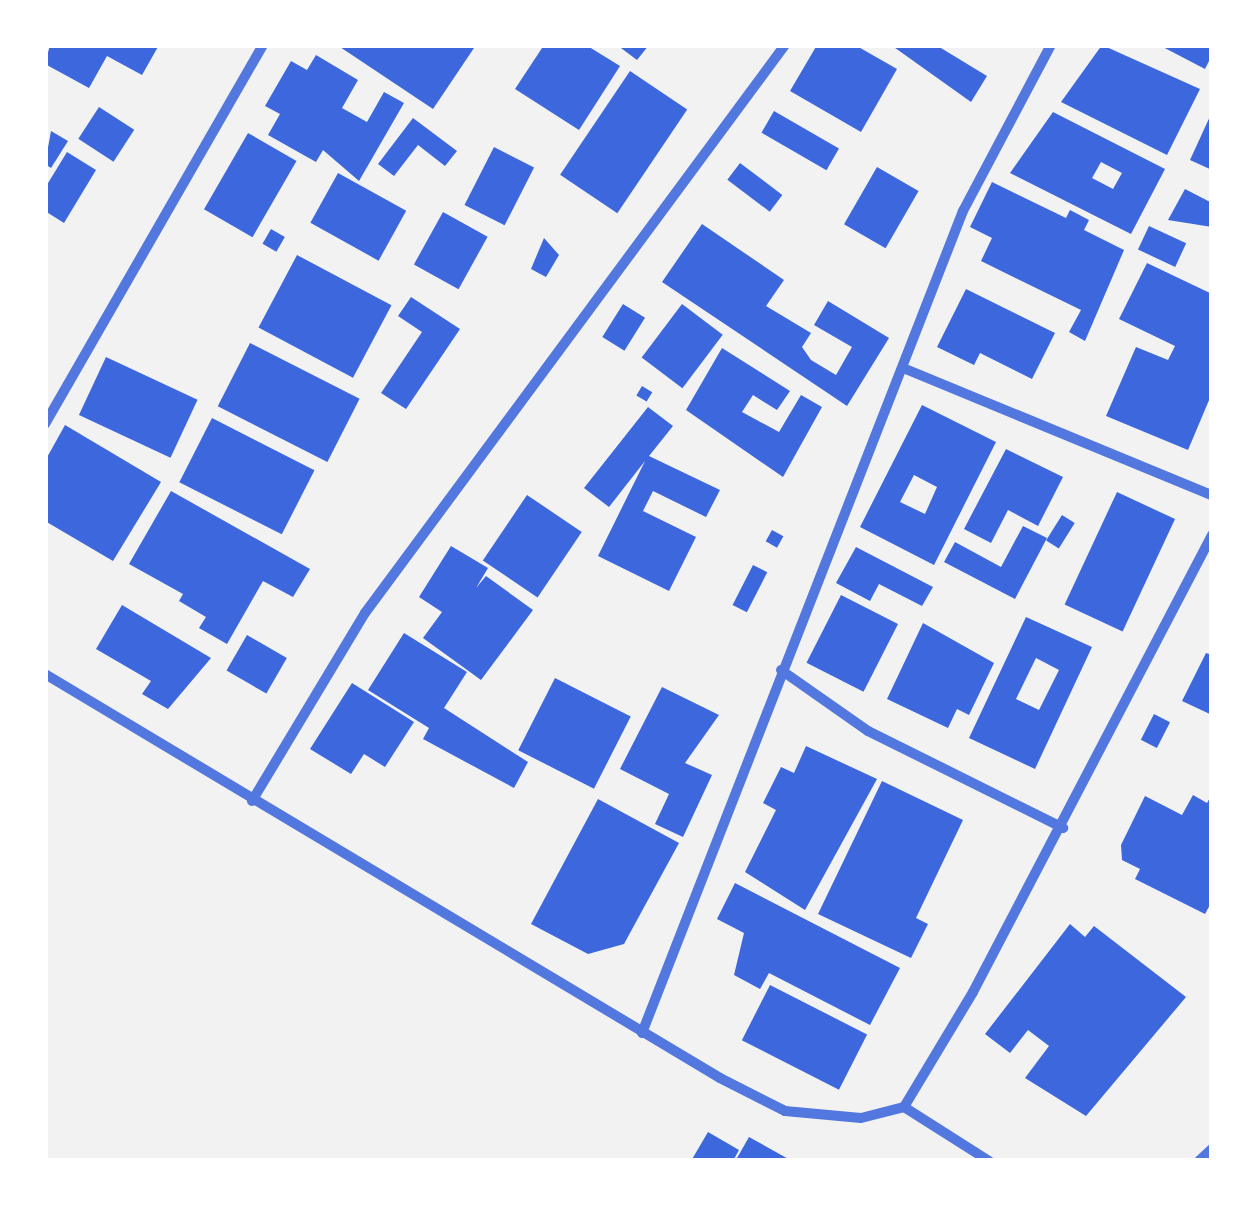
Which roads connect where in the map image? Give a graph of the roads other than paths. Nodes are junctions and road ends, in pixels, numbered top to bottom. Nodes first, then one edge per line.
1 (263, 45) edge
2 (786, 45) edge
3 (1050, 45) edge
4 (908, 370) junction
5 (45, 424) edge
6 (1212, 495) edge
7 (1212, 535) edge
8 (781, 670) junction
9 (45, 674) edge
10 (252, 801) junction
11 (1063, 828) junction
12 (642, 1033) junction
13 (904, 1107) junction
14 (1212, 1148) edge
15 (989, 1161) edge
16 (1199, 1161) edge

1 - 5 street
2 - 10 street
3 - 4 street
4 - 6 street
4 - 8 street
7 - 11 street
8 - 11 street
8 - 12 street
9 - 10 street
10 - 12 street
11 - 13 street
12 - 13 street
13 - 15 street
14 - 16 street

